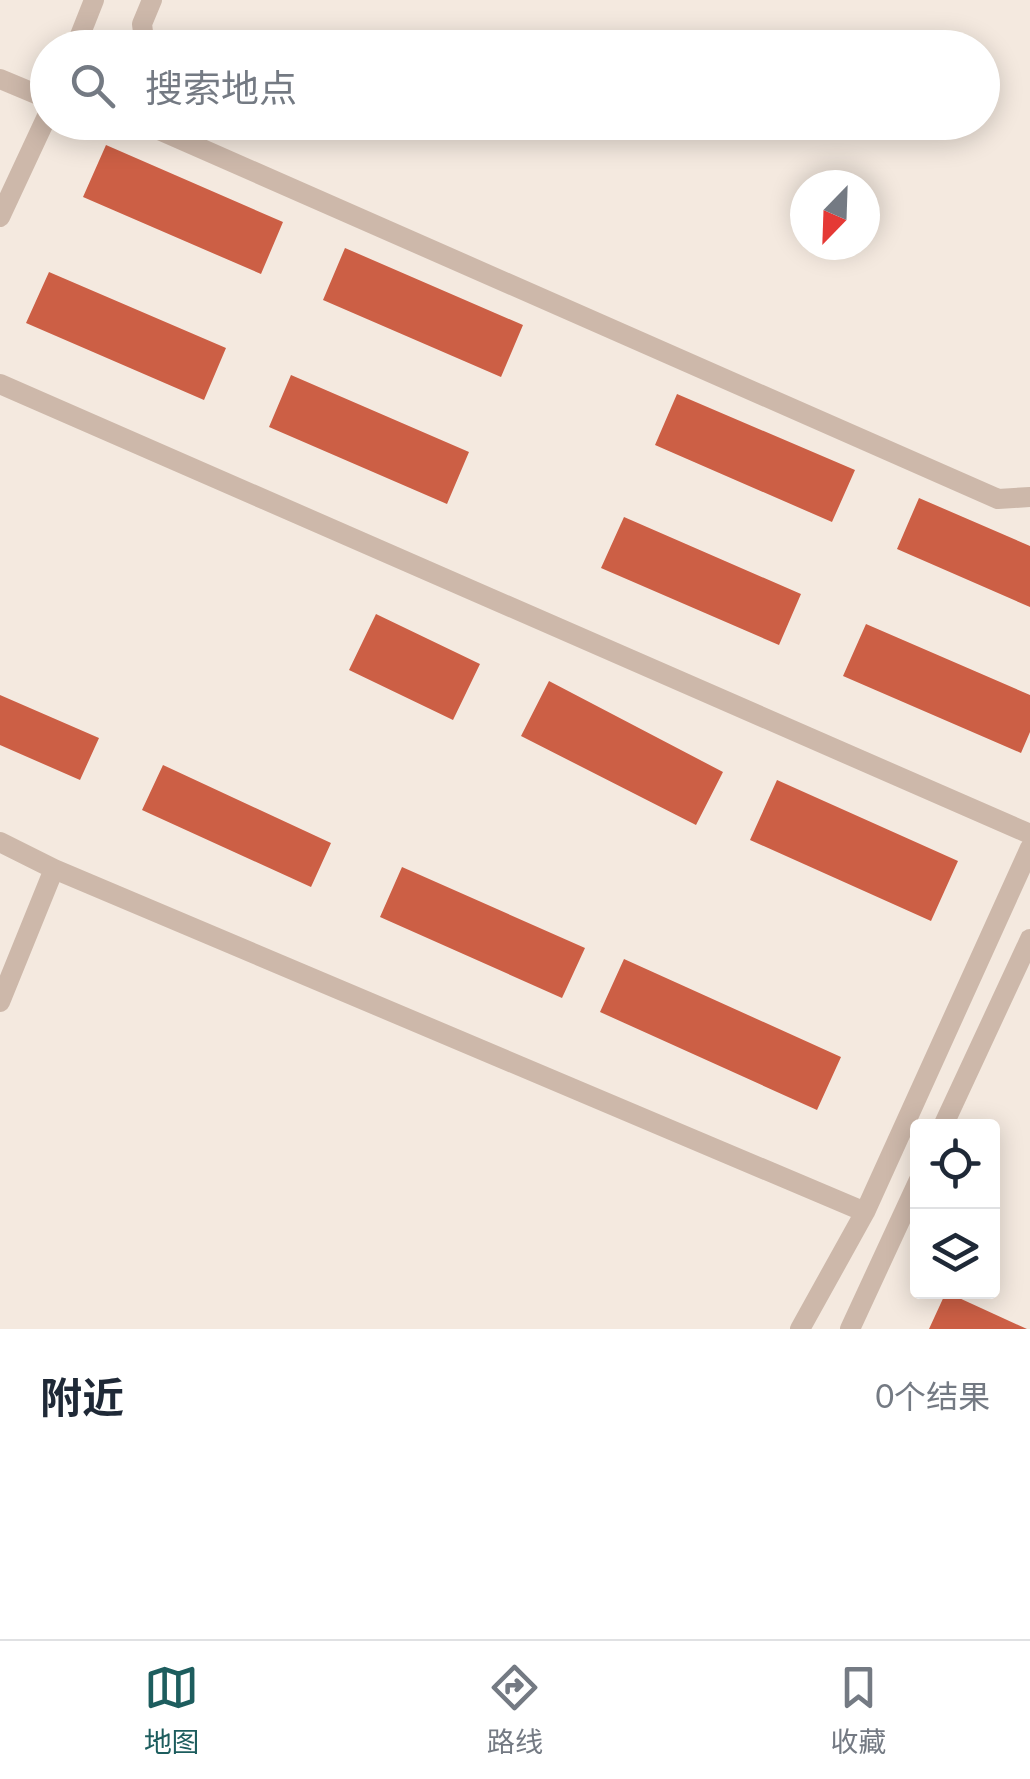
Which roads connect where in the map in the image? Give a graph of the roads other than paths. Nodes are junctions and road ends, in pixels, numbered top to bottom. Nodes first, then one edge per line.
1 (94, 0) edge
2 (152, 0) edge
3 (82, 30) edge
4 (143, 30) edge
5 (0, 78) edge
6 (30, 91) edge
7 (36, 140) edge
8 (200, 140) edge
9 (0, 218) edge
10 (0, 384) edge
11 (1030, 498) edge
12 (1030, 834) edge
13 (0, 842) edge
14 (1030, 848) edge
15 (54, 869) junction
16 (1030, 939) edge
17 (0, 1002) edge
18 (946, 1119) edge
19 (910, 1199) edge
20 (866, 1212) junction
21 (800, 1329) edge
22 (850, 1329) edge

1 - 3 street
2 - 4 street
5 - 6 street
7 - 9 street
8 - 11 street
10 - 12 street
13 - 15 street
14 - 20 street
15 - 17 street
15 - 20 street
16 - 18 street
19 - 22 street
20 - 21 street

